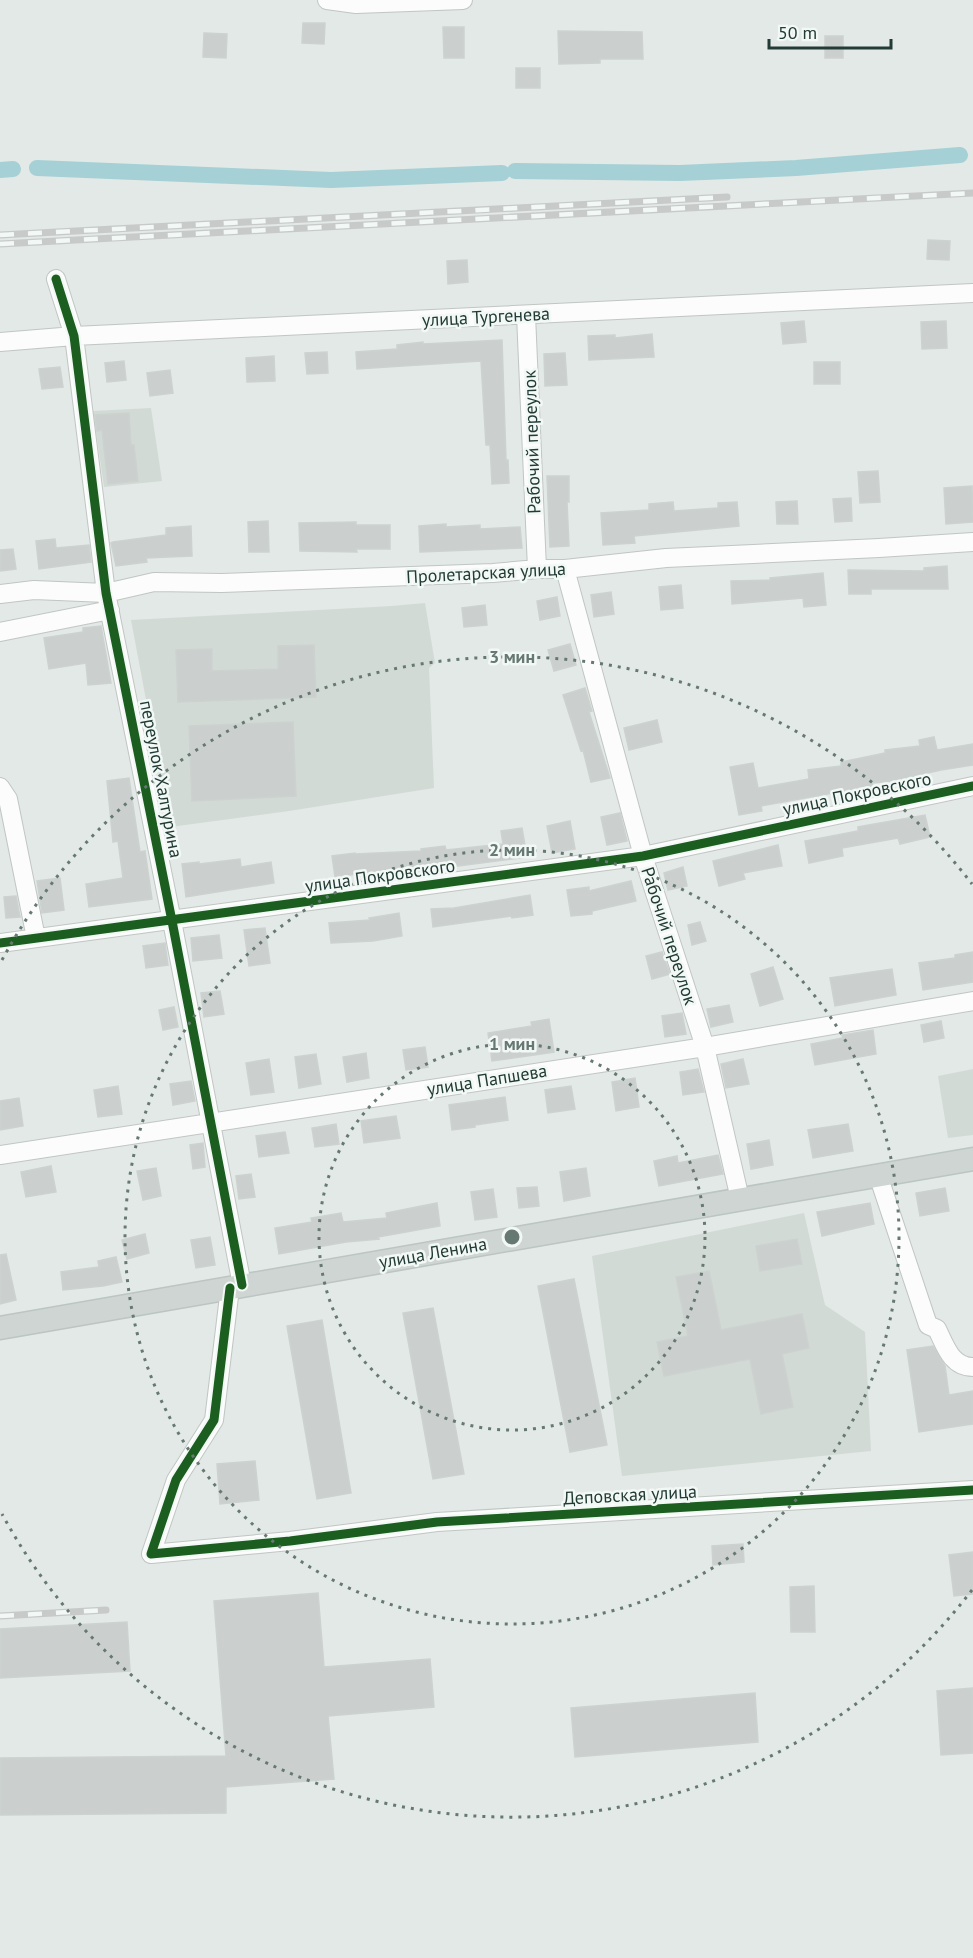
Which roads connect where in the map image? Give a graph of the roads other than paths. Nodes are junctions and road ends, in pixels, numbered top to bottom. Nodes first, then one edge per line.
1 (327, 0) edge
2 (463, 0) edge
3 (56, 279) dead end
4 (973, 293) edge
5 (526, 315) junction
6 (74, 336) junction
7 (0, 342) edge
8 (973, 542) edge
9 (537, 569) junction
10 (565, 569) junction
11 (0, 594) edge
12 (108, 601) junction
13 (0, 632) edge
14 (973, 786) edge
15 (0, 787) edge
16 (644, 856) junction
17 (172, 921) junction
18 (36, 938) junction
19 (0, 943) edge
20 (973, 1001) edge
21 (705, 1047) junction
22 (210, 1123) junction
23 (0, 1155) edge
24 (973, 1159) edge
25 (878, 1175) junction
26 (740, 1199) junction
27 (236, 1287) junction
28 (0, 1328) edge
29 (973, 1367) edge
30 (973, 1490) edge

1 - 2 street
3 - 6 street, переулок Халтурина
4 - 5 street, улица Тургенева
5 - 6 street, улица Тургенева
5 - 9 street, Рабочий переулок
6 - 7 street, улица Тургенева
6 - 12 street, переулок Халтурина
8 - 10 street, Пролетарская улица
9 - 10 street, Пролетарская улица
9 - 12 street, Пролетарская улица
10 - 16 street, Рабочий переулок
11 - 12 street, Пролетарская улица
12 - 13 street, Пролетарская улица
12 - 17 street, переулок Халтурина
14 - 16 street, улица Покровского
15 - 18 street
16 - 17 street, улица Покровского
16 - 21 street, Рабочий переулок
17 - 18 street, улица Покровского
17 - 22 street, переулок Халтурина
18 - 19 street, улица Покровского
20 - 21 street, улица Папшева
21 - 22 street, улица Папшева
21 - 26 street, Рабочий переулок
22 - 23 street, улица Папшева
22 - 27 street, переулок Халтурина
24 - 25 main road, улица Ленина
25 - 26 main road, улица Ленина
25 - 29 street
26 - 27 main road, улица Ленина
27 - 28 main road, улица Ленина
27 - 30 street, Деповская улица

